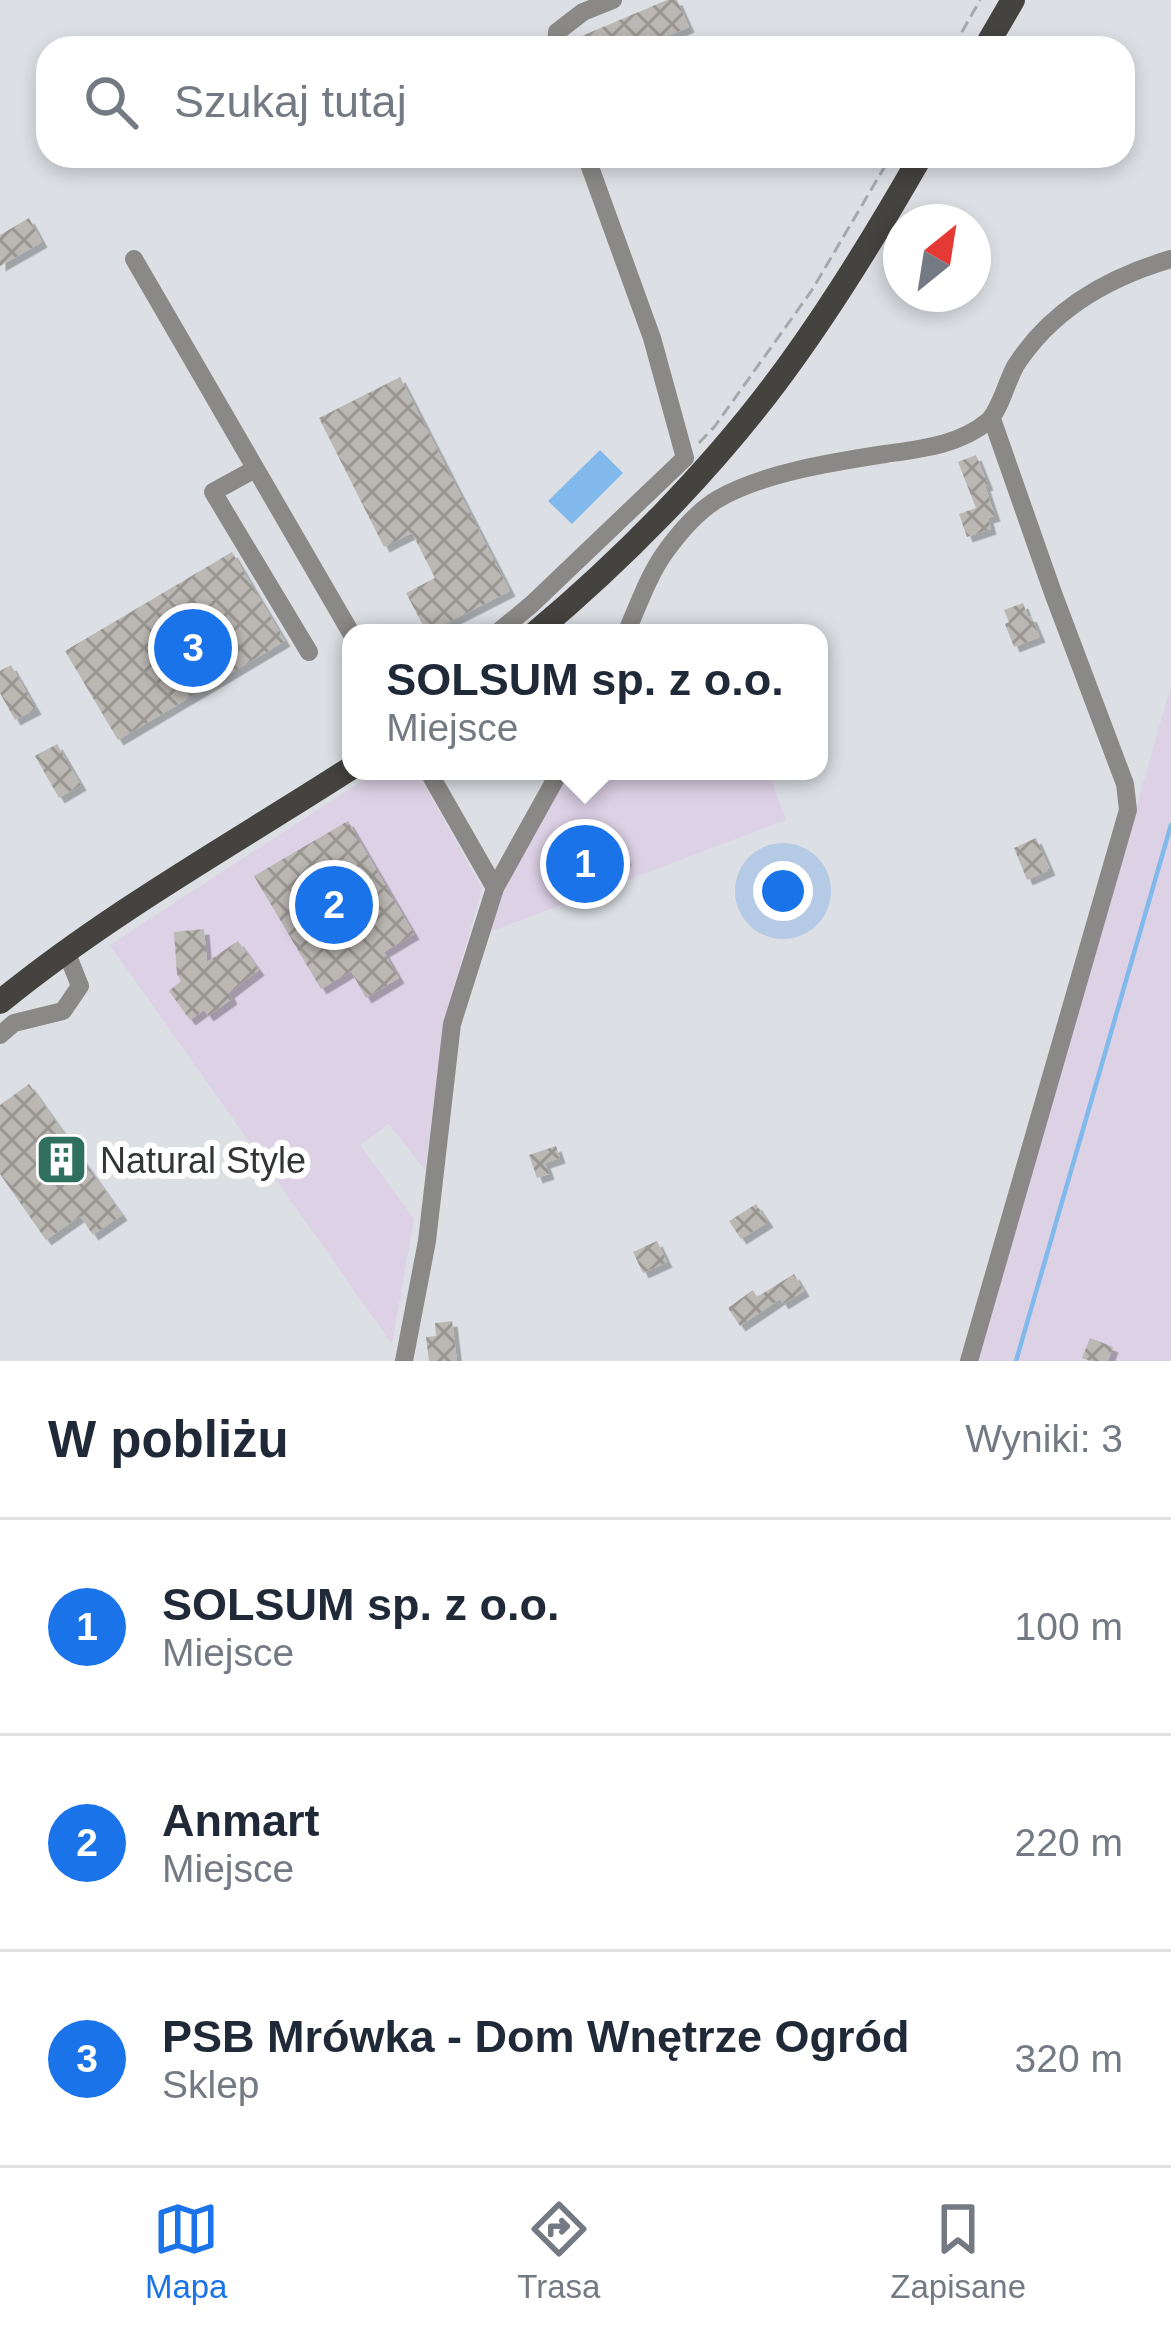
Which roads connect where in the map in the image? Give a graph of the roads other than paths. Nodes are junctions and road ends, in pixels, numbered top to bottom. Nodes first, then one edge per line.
1 (613, 0) edge
2 (1013, 0) edge
3 (557, 36) edge
4 (992, 36) edge
5 (590, 168) edge
6 (914, 168) edge
7 (134, 259) dead end
8 (1171, 259) edge
9 (992, 418) junction
10 (255, 469) junction
11 (346, 624) edge
12 (508, 624) edge
13 (546, 624) edge
14 (630, 624) edge
15 (309, 652) dead end
16 (342, 774) edge
17 (433, 780) edge
18 (555, 780) edge
19 (495, 888) junction
20 (66, 951) junction
21 (0, 1002) edge
22 (0, 1035) edge
23 (404, 1361) edge
24 (969, 1361) edge

1 - 3 street
2 - 4 main road
5 - 12 street
6 - 13 main road
7 - 10 street
8 - 9 street
9 - 14 street
9 - 24 street
10 - 11 street
10 - 15 street
16 - 20 main road
17 - 19 street
18 - 19 street
19 - 23 street
20 - 21 main road
20 - 22 street

